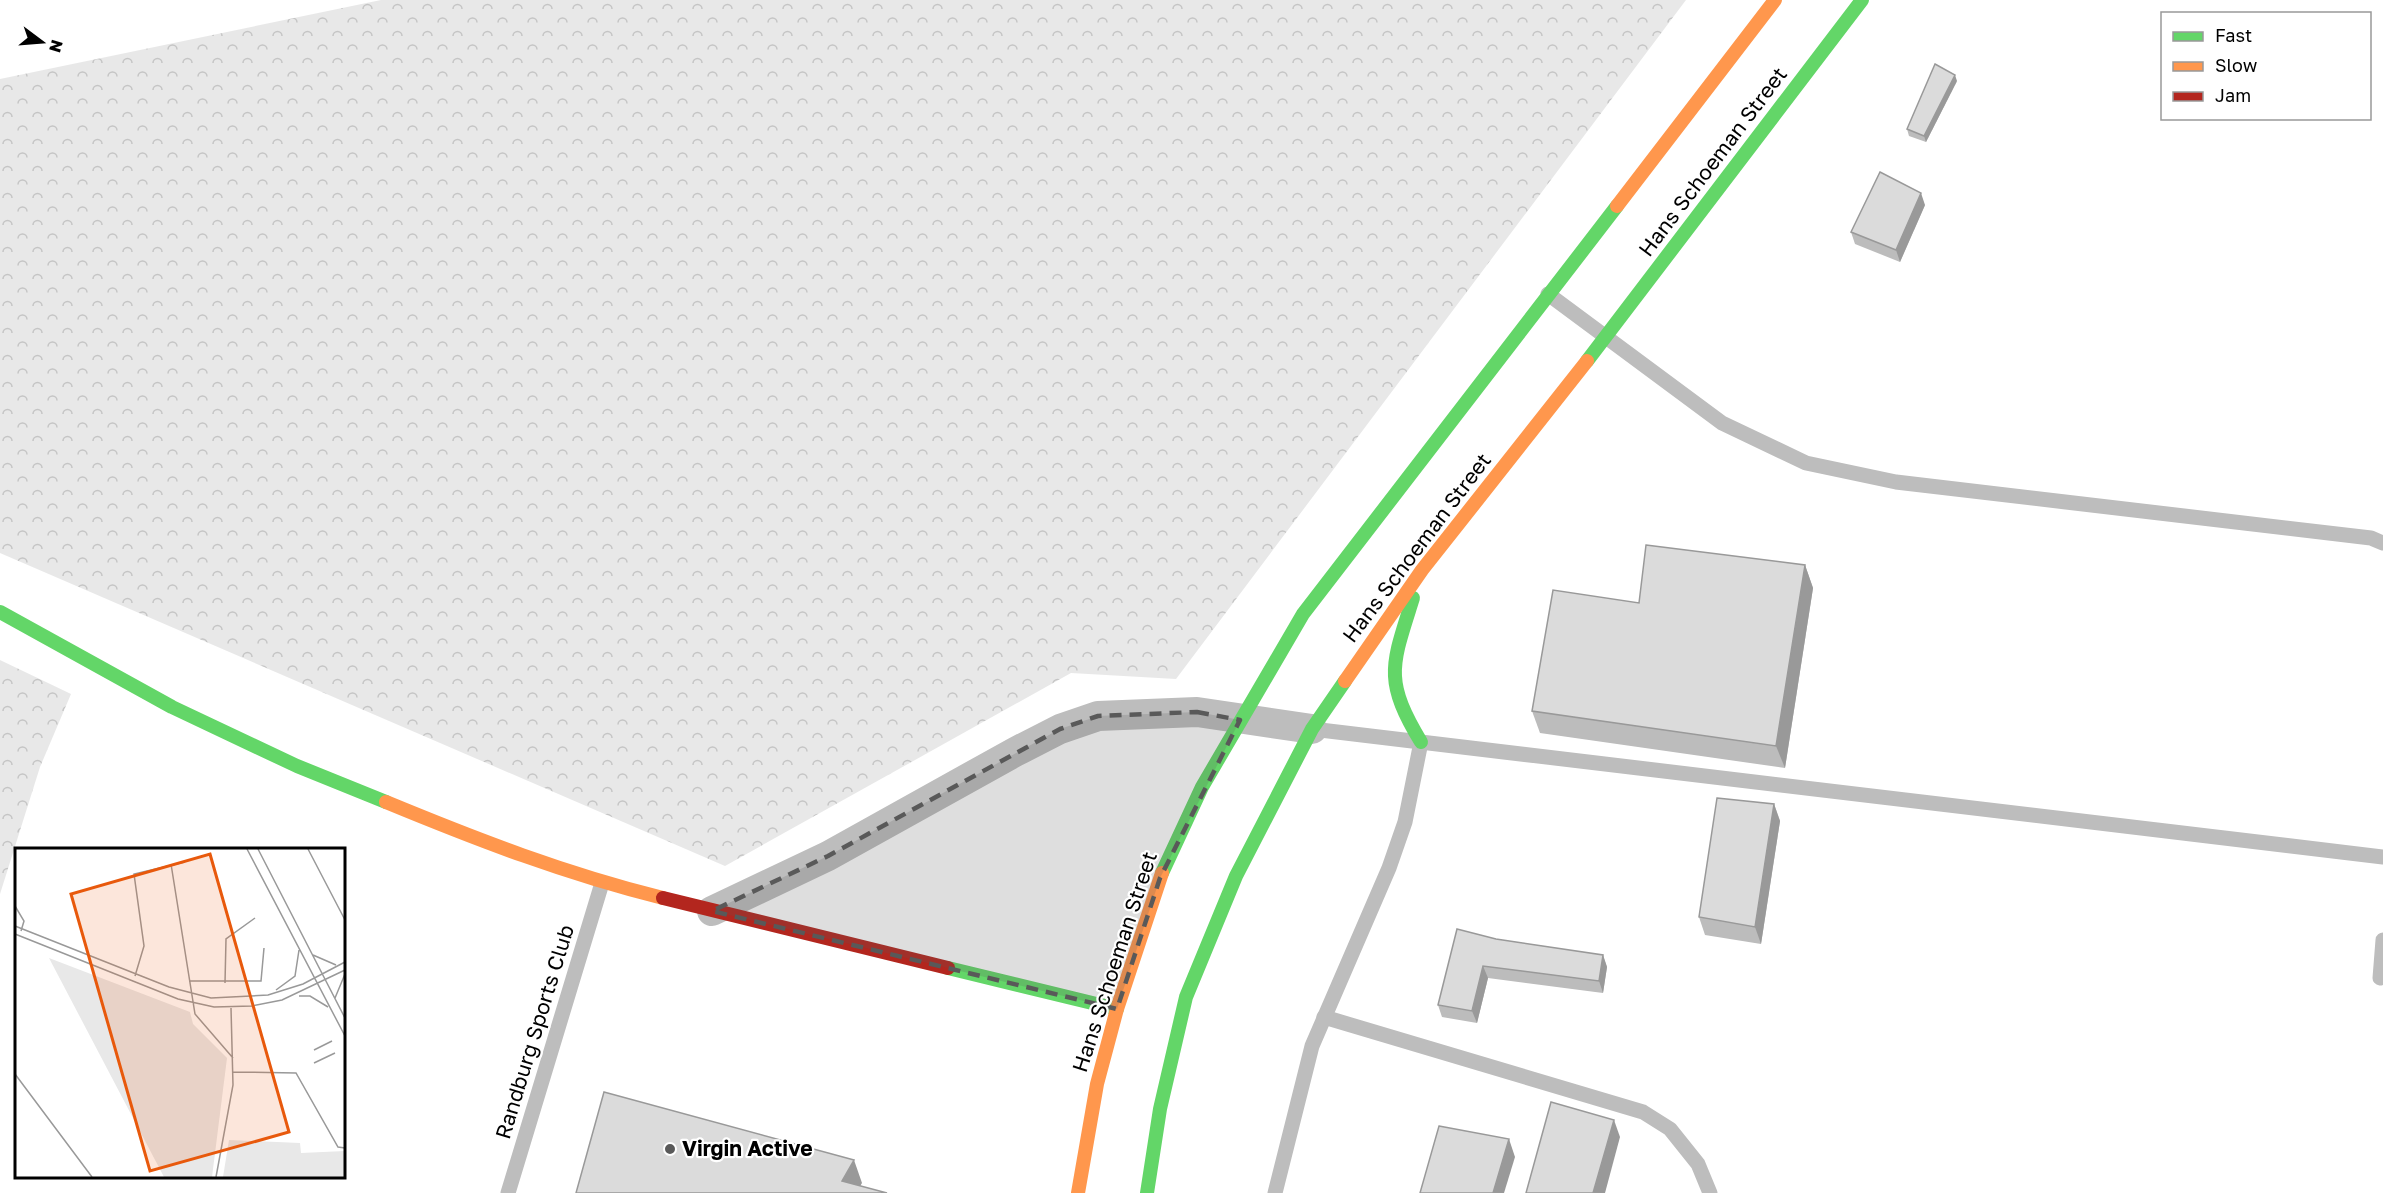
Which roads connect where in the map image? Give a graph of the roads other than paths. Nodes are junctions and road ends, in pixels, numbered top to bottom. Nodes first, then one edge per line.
1 (1775, 0) edge
2 (1862, 0) edge
3 (1548, 294) junction
4 (1606, 338) junction
5 (2383, 543) edge
6 (1422, 570) junction
7 (0, 612) edge
8 (1240, 720) junction
9 (1312, 729) junction
10 (1421, 742) junction
11 (2383, 857) edge
12 (603, 883) junction
13 (712, 910) junction
14 (2383, 940) edge
15 (2380, 978) dead end
16 (1117, 1009) junction
17 (1324, 1017) junction
18 (508, 1193) edge
19 (1078, 1193) edge
20 (1147, 1193) edge
21 (1275, 1193) edge
22 (1710, 1193) edge

1 - 3 main road, Hans Schoeman Street
2 - 4 main road, Hans Schoeman Street
3 - 4 lane
3 - 8 main road, Hans Schoeman Street
4 - 5 lane
4 - 6 main road, Hans Schoeman Street
6 - 9 main road, Hans Schoeman Street
6 - 10 main road
7 - 12 main road
8 - 9 street
8 - 13 street
8 - 16 main road, Hans Schoeman Street
9 - 10 lane
9 - 20 main road, Hans Schoeman Street
10 - 11 lane
10 - 17 lane
12 - 13 main road
12 - 18 lane, Randburg Sports Club
13 - 16 main road
14 - 15 lane
16 - 19 main road, Hans Schoeman Street
17 - 21 lane
17 - 22 lane

